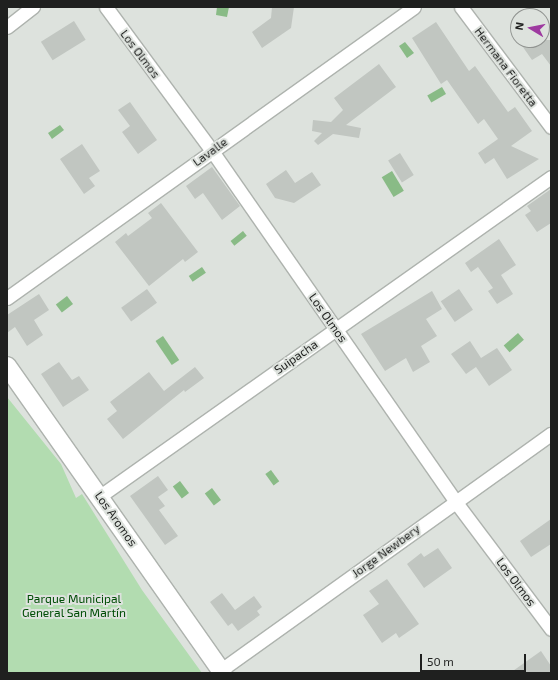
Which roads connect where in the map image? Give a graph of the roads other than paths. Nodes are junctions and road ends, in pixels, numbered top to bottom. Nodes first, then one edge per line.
1 (33, 7) edge
2 (106, 7) edge
3 (414, 7) edge
4 (461, 7) edge
5 (7, 27) edge
6 (551, 127) edge
7 (212, 151) junction
8 (551, 177) edge
9 (7, 298) edge
10 (335, 329) junction
11 (7, 366) edge
12 (551, 434) edge
13 (100, 496) junction
14 (455, 502) junction
15 (551, 629) edge
16 (222, 672) edge

1 - 5 street
2 - 7 street, Los Olmos
3 - 7 street, Lavalle
4 - 6 street, Hermana Fioretta
7 - 9 street, Lavalle
7 - 10 street, Los Olmos
8 - 10 street, Suipacha
10 - 13 street, Suipacha
10 - 14 street, Los Olmos
11 - 13 street, Los Aromos
12 - 14 street, Jorge Newbery
13 - 16 street, Los Aromos
14 - 15 street, Los Olmos
14 - 16 street, Jorge Newbery

